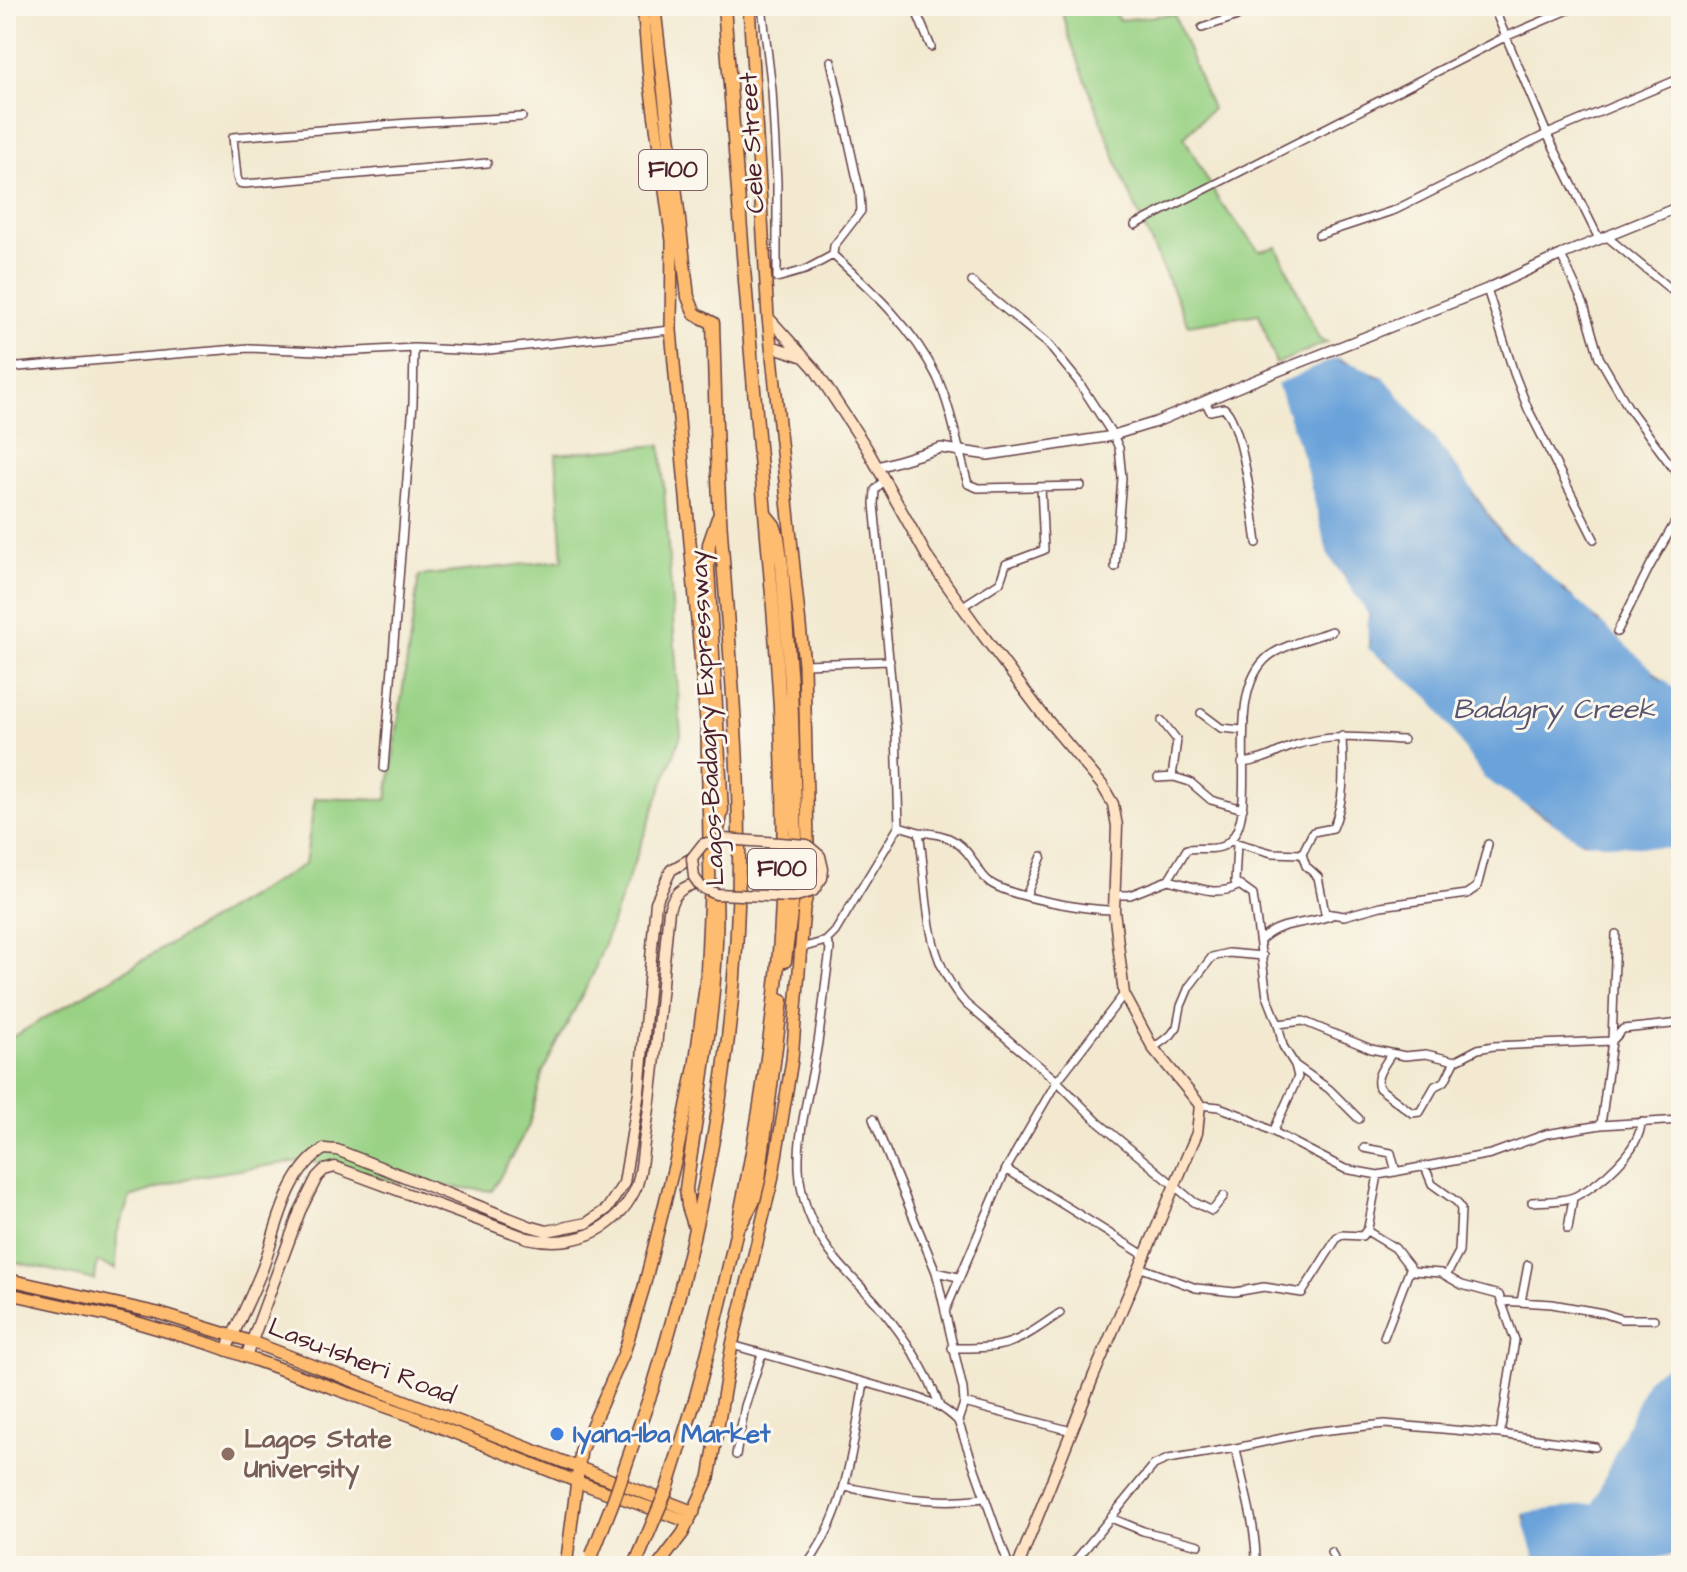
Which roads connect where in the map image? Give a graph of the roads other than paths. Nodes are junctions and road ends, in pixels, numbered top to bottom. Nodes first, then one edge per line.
1 (643, 6) edge
2 (654, 6) edge
3 (724, 6) edge
4 (749, 6) edge
5 (762, 6) edge
6 (914, 6) edge
7 (1267, 6) edge
8 (1493, 6) edge
9 (1578, 6) edge
10 (1202, 28) dead end
11 (1505, 37) junction
12 (931, 47) dead end
13 (831, 61) dead end
14 (1681, 78) edge
15 (756, 90) junction
16 (772, 90) junction
17 (522, 117) dead end
18 (774, 121) junction
19 (758, 122) junction
20 (1547, 134) junction
21 (487, 163) dead end
22 (1681, 206) edge
23 (1135, 225) dead end
24 (1319, 235) dead end
25 (1603, 237) junction
26 (833, 255) junction
27 (1561, 255) junction
28 (972, 282) dead end
29 (1487, 289) junction
30 (1681, 298) edge
31 (768, 317) junction
32 (671, 330) junction
33 (771, 346) junction
34 (414, 348) junction
35 (806, 358) junction
36 (6, 368) edge
37 (1205, 401) junction
38 (1113, 435) junction
39 (959, 452) junction
40 (878, 467) junction
41 (885, 479) junction
42 (1681, 479) edge
43 (1081, 486) dead end
44 (1041, 487) junction
45 (1681, 512) edge
46 (720, 513) junction
47 (765, 514) junction
48 (1594, 539) dead end
49 (1257, 543) dead end
50 (1115, 567) dead end
51 (963, 606) junction
52 (1332, 631) dead end
53 (1617, 632) dead end
54 (890, 661) junction
55 (804, 664) junction
56 (1201, 713) dead end
57 (1162, 721) dead end
58 (1242, 730) junction
59 (1342, 736) junction
60 (1403, 740) dead end
61 (1242, 763) junction
62 (384, 768) dead end
63 (1172, 777) junction
64 (1158, 778) dead end
65 (1243, 809) junction
66 (899, 826) junction
67 (919, 832) junction
68 (716, 840) junction
69 (796, 842) junction
70 (1234, 843) junction
71 (1488, 844) dead end
72 (1302, 854) junction
73 (1042, 856) dead end
74 (692, 858) junction
75 (1168, 880) junction
76 (697, 883) junction
77 (1238, 886) junction
78 (716, 894) junction
79 (1114, 895) junction
80 (1026, 896) junction
81 (793, 897) junction
82 (1114, 910) junction
83 (1330, 916) junction
84 (1616, 934) dead end
85 (826, 941) junction
86 (1260, 941) junction
87 (801, 948) junction
88 (1263, 956) junction
89 (1124, 994) junction
90 (1681, 1023) edge
91 (1278, 1024) junction
92 (1612, 1041) junction
93 (650, 1043) junction
94 (1153, 1048) junction
95 (1391, 1054) junction
96 (1455, 1061) junction
97 (1295, 1065) junction
98 (1057, 1081) junction
99 (1200, 1105) junction
100 (873, 1119) dead end
101 (1359, 1119) dead end
102 (1681, 1120) edge
103 (1641, 1122) junction
104 (1601, 1125) junction
105 (1274, 1130) junction
106 (1364, 1148) dead end
107 (1425, 1167) junction
108 (1006, 1169) junction
109 (1396, 1172) junction
110 (1378, 1175) junction
111 (1175, 1187) junction
112 (1224, 1196) dead end
113 (1573, 1198) junction
114 (1532, 1202) dead end
115 (695, 1229) junction
116 (1568, 1229) dead end
117 (1367, 1231) junction
118 (736, 1233) junction
119 (1144, 1255) junction
120 (1528, 1265) dead end
121 (1139, 1267) junction
122 (1410, 1269) junction
123 (936, 1272) junction
124 (1446, 1276) junction
125 (958, 1277) junction
126 (6, 1279) edge
127 (6, 1293) edge
128 (1502, 1301) junction
129 (1521, 1302) junction
130 (945, 1312) junction
131 (1060, 1313) dead end
132 (1654, 1319) dead end
133 (233, 1336) junction
134 (1384, 1337) dead end
135 (252, 1342) junction
136 (732, 1345) junction
137 (952, 1348) junction
138 (226, 1350) junction
139 (762, 1354) junction
140 (246, 1357) junction
141 (864, 1383) junction
142 (964, 1403) junction
143 (939, 1404) junction
144 (958, 1421) junction
145 (1072, 1431) junction
146 (1500, 1434) junction
147 (1595, 1447) dead end
148 (1236, 1448) junction
149 (736, 1455) dead end
150 (578, 1476) junction
151 (845, 1487) junction
152 (984, 1498) junction
153 (692, 1517) junction
154 (1111, 1518) junction
155 (1199, 1545) dead end
156 (1331, 1552) dead end
157 (590, 1560) edge
158 (634, 1565) edge
159 (566, 1566) edge
160 (658, 1566) edge
161 (806, 1566) edge
162 (1009, 1566) edge
163 (1018, 1566) edge
164 (1071, 1566) edge
165 (1256, 1566) edge
166 (1337, 1566) edge

1 - 32 main road, Lagos-Badagry Expressway
2 - 46 highway, Lagos-Badagry Expressway / F100
3 - 47 highway, F100
4 - 15 main road
5 - 16 street, Cele Street
6 - 12 street
7 - 10 street
8 - 11 street
9 - 11 street
11 - 20 street
11 - 23 street
13 - 26 street
14 - 20 street
15 - 16 street
15 - 19 main road
16 - 18 street, Cele Street
17 - 21 street
18 - 19 street
18 - 26 street, Cele Street
19 - 31 main road
20 - 24 street
20 - 25 street
22 - 25 street
25 - 27 street
25 - 30 street
26 - 39 street
27 - 29 street
27 - 42 street
28 - 38 street
29 - 37 street
29 - 48 street
31 - 33 main road
31 - 35 main road
32 - 34 street
32 - 150 main road, Lagos-Badagry Expressway
33 - 35 main road
33 - 55 main road
34 - 36 street
34 - 62 street
35 - 40 main road
37 - 38 street
37 - 49 street
38 - 39 street
38 - 50 street
39 - 40 street
39 - 44 street
40 - 41 main road
41 - 51 main road
41 - 54 street
43 - 44 street
44 - 51 street
45 - 53 street
46 - 68 highway
46 - 115 highway, Lagos-Badagry Expressway / F100
47 - 69 highway
47 - 118 highway, F100
51 - 79 main road
52 - 58 street
54 - 55 street
54 - 66 street
55 - 87 main road
56 - 58 street
57 - 63 street
58 - 61 street
59 - 60 street
59 - 61 street
59 - 72 street
61 - 65 street
63 - 64 street
63 - 65 street
65 - 70 street
66 - 67 street
66 - 85 street
67 - 80 street
67 - 98 street
68 - 69 main road, bridge
68 - 74 main road, bridge
69 - 81 main road, bridge
70 - 72 street
70 - 75 street
70 - 77 street
71 - 83 street
72 - 83 street
73 - 80 street
74 - 76 main road, bridge
74 - 93 main road
75 - 77 street
75 - 79 street
76 - 78 main road, bridge
76 - 93 main road
77 - 86 street
78 - 81 main road, bridge
78 - 115 highway
79 - 82 main road
80 - 82 street
81 - 118 highway
82 - 89 main road
83 - 86 street
84 - 92 street
85 - 87 street
85 - 143 street
86 - 88 street
87 - 136 main road
88 - 91 street
88 - 94 street
89 - 94 main road
89 - 98 street
90 - 92 street
91 - 95 street
91 - 97 street
92 - 96 street
92 - 104 street
93 - 133 main road
93 - 135 main road
94 - 99 main road
95 - 96 street
95 - 96 street
97 - 101 street
97 - 105 street
98 - 108 street
98 - 111 street
99 - 105 street
99 - 111 main road
100 - 123 street
102 - 103 street
103 - 104 street
103 - 113 street
104 - 107 street
105 - 110 street
106 - 109 street
107 - 109 street
107 - 124 street
108 - 119 street
108 - 125 street
109 - 110 street
110 - 117 street
111 - 112 street
111 - 119 main road
113 - 114 street
113 - 116 street
115 - 157 highway, Lagos-Badagry Expressway / F100, bridge
117 - 121 street
117 - 122 street
118 - 158 highway, F100, bridge
119 - 121 main road
120 - 129 street
121 - 145 main road
122 - 124 street
122 - 134 street
123 - 125 street
123 - 130 street
124 - 128 street
125 - 130 street
126 - 133 main road, Lasu-Isheri Road
127 - 138 main road, Lasu-Isheri Road
128 - 129 street
128 - 146 street
129 - 132 street
130 - 137 street
131 - 137 street
133 - 135 main road, Lasu-Isheri Road
133 - 138 main road
135 - 140 main road
135 - 150 main road, Lasu-Isheri Road
136 - 139 street
136 - 153 main road
137 - 142 street
138 - 140 main road, Lasu-Isheri Road
139 - 141 street
139 - 149 street
140 - 150 main road, Lasu-Isheri Road
141 - 143 street
141 - 151 street
142 - 144 street
142 - 145 street
143 - 144 street
144 - 152 street
145 - 163 main road
146 - 147 street
146 - 148 street
148 - 154 street
148 - 165 street
150 - 153 main road, Lasu-Isheri Road
150 - 159 main road, Lagos-Badagry Expressway
151 - 152 street
151 - 161 street
152 - 162 street
153 - 160 main road
154 - 155 street
154 - 164 street
156 - 166 street

